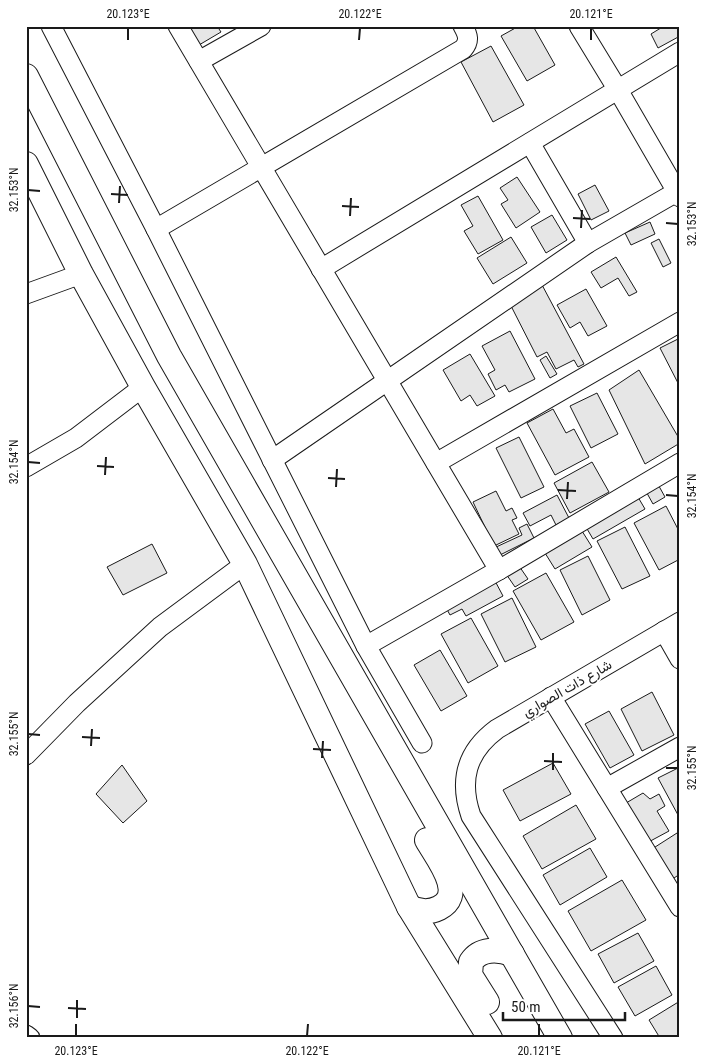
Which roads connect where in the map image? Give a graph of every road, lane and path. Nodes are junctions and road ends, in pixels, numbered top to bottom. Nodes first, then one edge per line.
1 (51, 26) edge
2 (178, 26) edge
3 (261, 26) edge
4 (463, 26) edge
5 (579, 26) edge
6 (680, 52) edge
7 (199, 61) junction
8 (26, 76) edge
9 (618, 90) junction
10 (530, 143) junction
11 (26, 164) edge
12 (262, 168) junction
13 (679, 193) edge
14 (156, 229) junction
15 (588, 243) junction
16 (321, 269) junction
17 (81, 274) junction
18 (26, 294) edge
19 (680, 322) edge
20 (388, 381) junction
21 (143, 388) junction
22 (272, 460) junction
23 (436, 463) junction
24 (680, 463) edge
25 (26, 467) edge
26 (244, 564) junction
27 (499, 570) junction
28 (672, 627) edge
29 (366, 646) junction
30 (680, 659) edge
31 (552, 697) junction
32 (422, 743) dead end
33 (680, 747) edge
34 (396, 754) junction
35 (26, 755) edge
36 (607, 788) junction
37 (409, 907) junction
38 (680, 907) edge
39 (512, 954) junction
40 (26, 1034) edge
41 (30, 1038) edge
42 (490, 1038) edge
43 (506, 1038) edge
44 (560, 1038) edge
45 (613, 1038) edge

1 - 14 street
2 - 7 street
3 - 7 street
4 - 12 street
5 - 9 street
6 - 9 street
7 - 12 street
8 - 34 main road
9 - 10 street
9 - 13 street
10 - 15 street
10 - 16 street
11 - 17 main road
12 - 14 street
12 - 16 street
13 - 15 street
14 - 22 street
15 - 20 street
16 - 20 street
17 - 18 street
17 - 21 main road
19 - 23 street
20 - 22 street
20 - 23 street
21 - 25 street
21 - 26 main road
22 - 29 street
23 - 27 street
24 - 27 street
26 - 35 street
26 - 37 main road
27 - 29 street
28 - 30 street
28 - 31 street, شارع ذات الصواري
29 - 32 street
31 - 36 street
31 - 45 street, شارع ذات الصواري
33 - 36 street
34 - 37 main road
34 - 39 main road
36 - 38 street
37 - 42 main road
39 - 43 main road
39 - 44 main road
40 - 41 street

